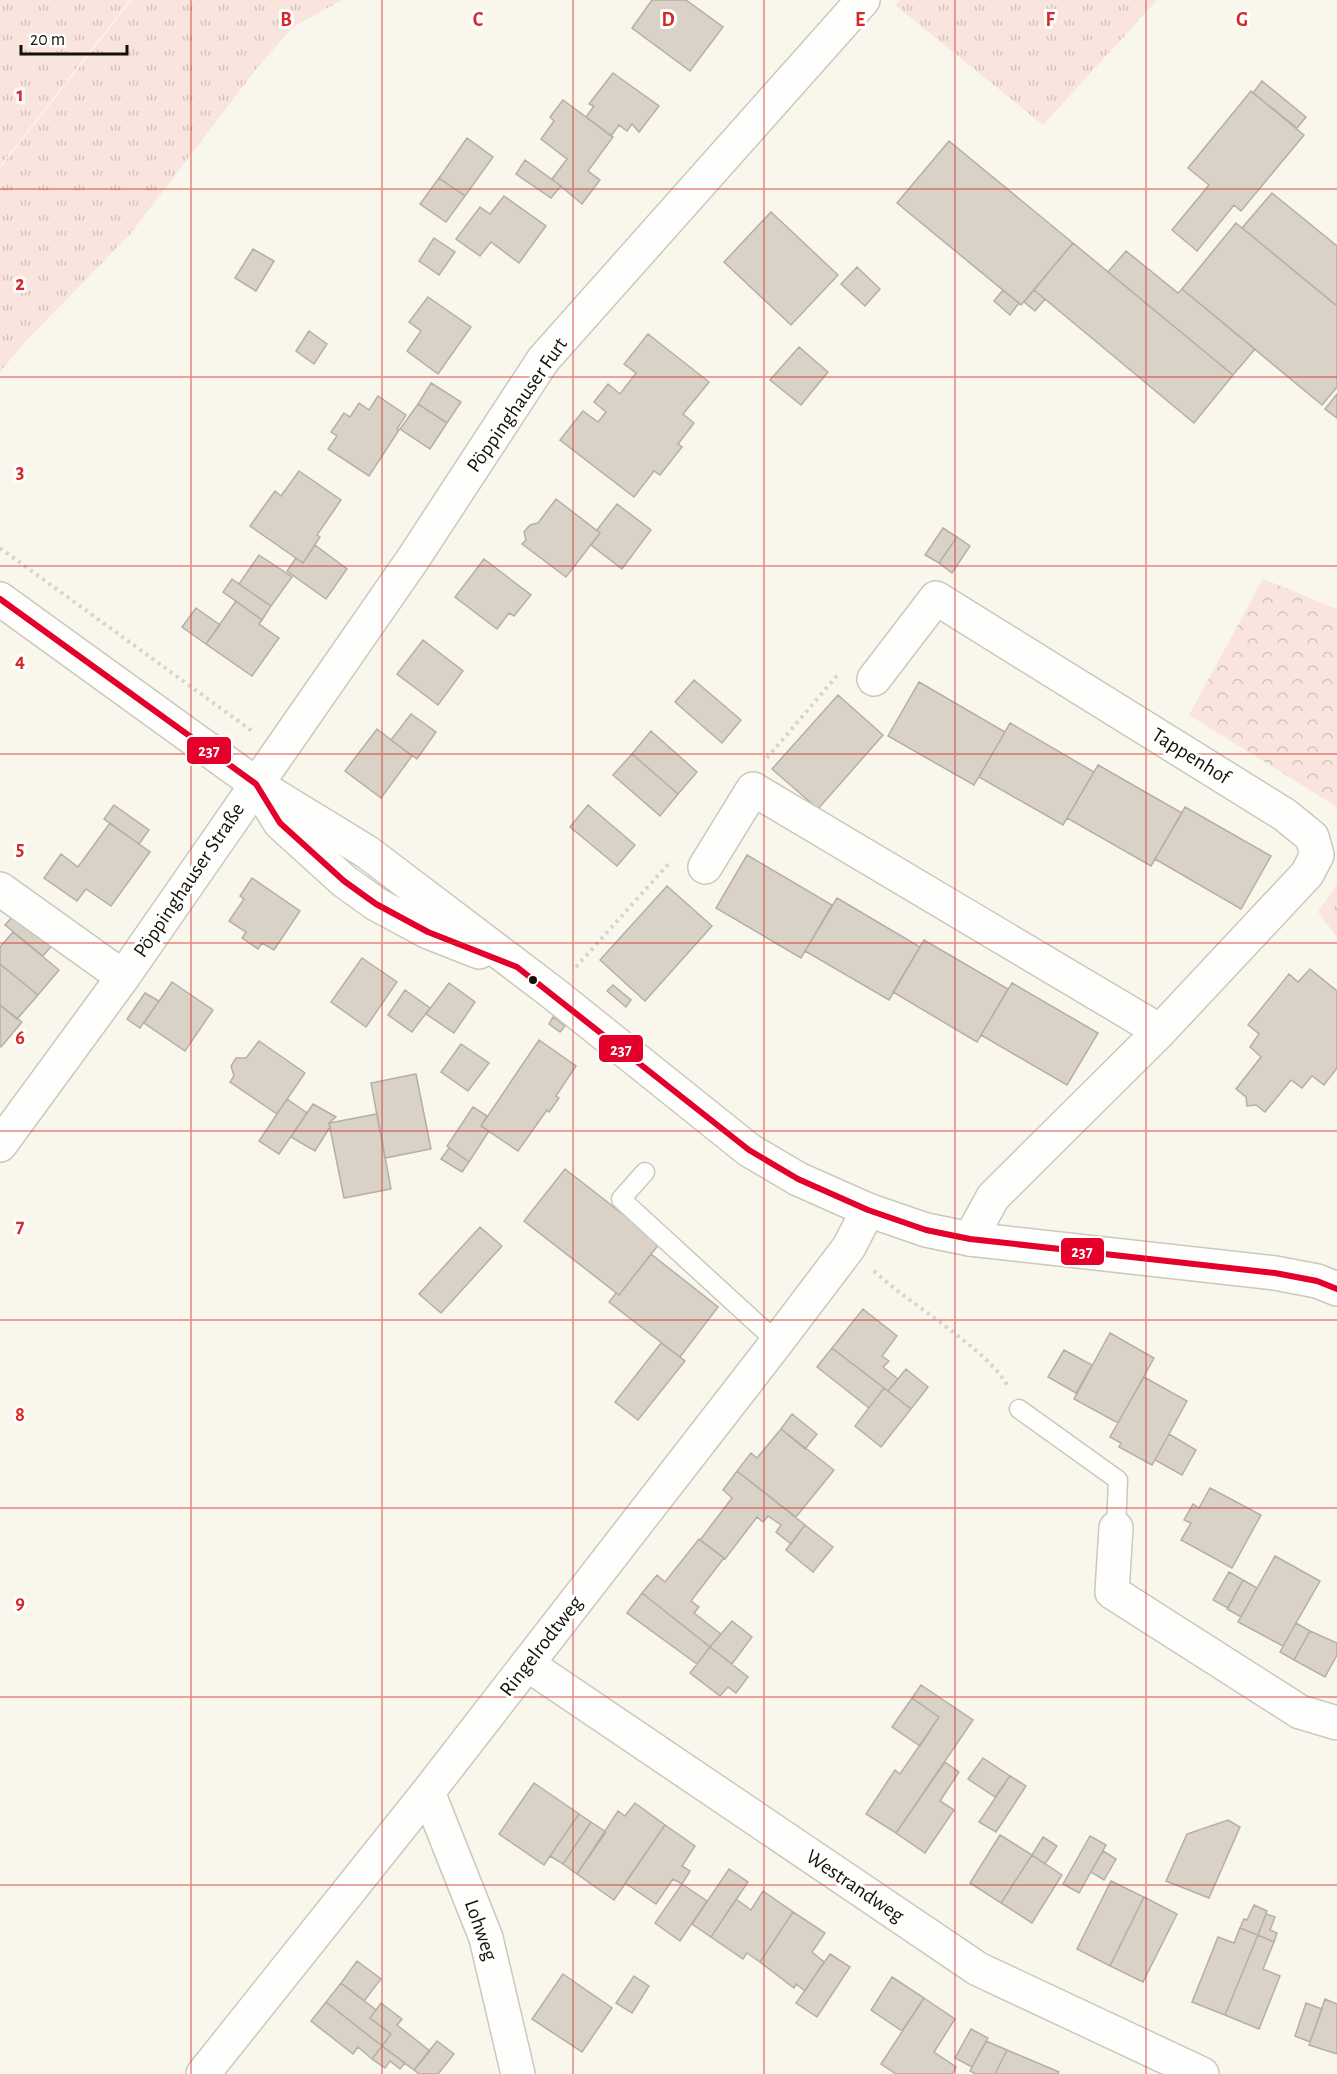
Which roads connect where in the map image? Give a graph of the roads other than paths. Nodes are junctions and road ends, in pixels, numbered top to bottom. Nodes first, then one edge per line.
1 (862, 0) edge
2 (0, 598) edge
3 (874, 679) road end
4 (256, 784) junction
5 (705, 867) road end
6 (0, 889) edge
7 (123, 977) junction
8 (1160, 1031) junction
9 (3, 1133) edge
10 (645, 1172) dead end
11 (868, 1210) junction
12 (970, 1239) junction
13 (1337, 1289) edge
14 (777, 1342) junction
15 (1019, 1409) road end
16 (1116, 1528) joint
17 (527, 1664) junction
18 (1337, 1723) edge
19 (428, 1792) junction
20 (203, 2074) edge
21 (518, 2074) edge
22 (1202, 2074) edge

1 - 4 street, Pöppinghauser Furt
2 - 4 street, Pöppinghauser Straße
3 - 8 street, Tappenhof
4 - 7 street, Pöppinghauser Straße
4 - 11 street, Pöppinghauser Straße
5 - 8 street
6 - 7 street, Pöppinghauser Straße
7 - 9 street, Pöppinghauser Straße
8 - 12 street, Tappenhof
10 - 14 lane
11 - 12 street, Pöppinghauser Straße
11 - 14 street, Ringelrodtweg
12 - 13 street, Pöppinghauser Straße
14 - 17 street, Ringelrodtweg
15 - 16 lane
16 - 18 street
17 - 19 street, Ringelrodtweg
17 - 22 street, Westrandweg
19 - 20 street, Ringelrodtweg
19 - 21 street, Lohweg

